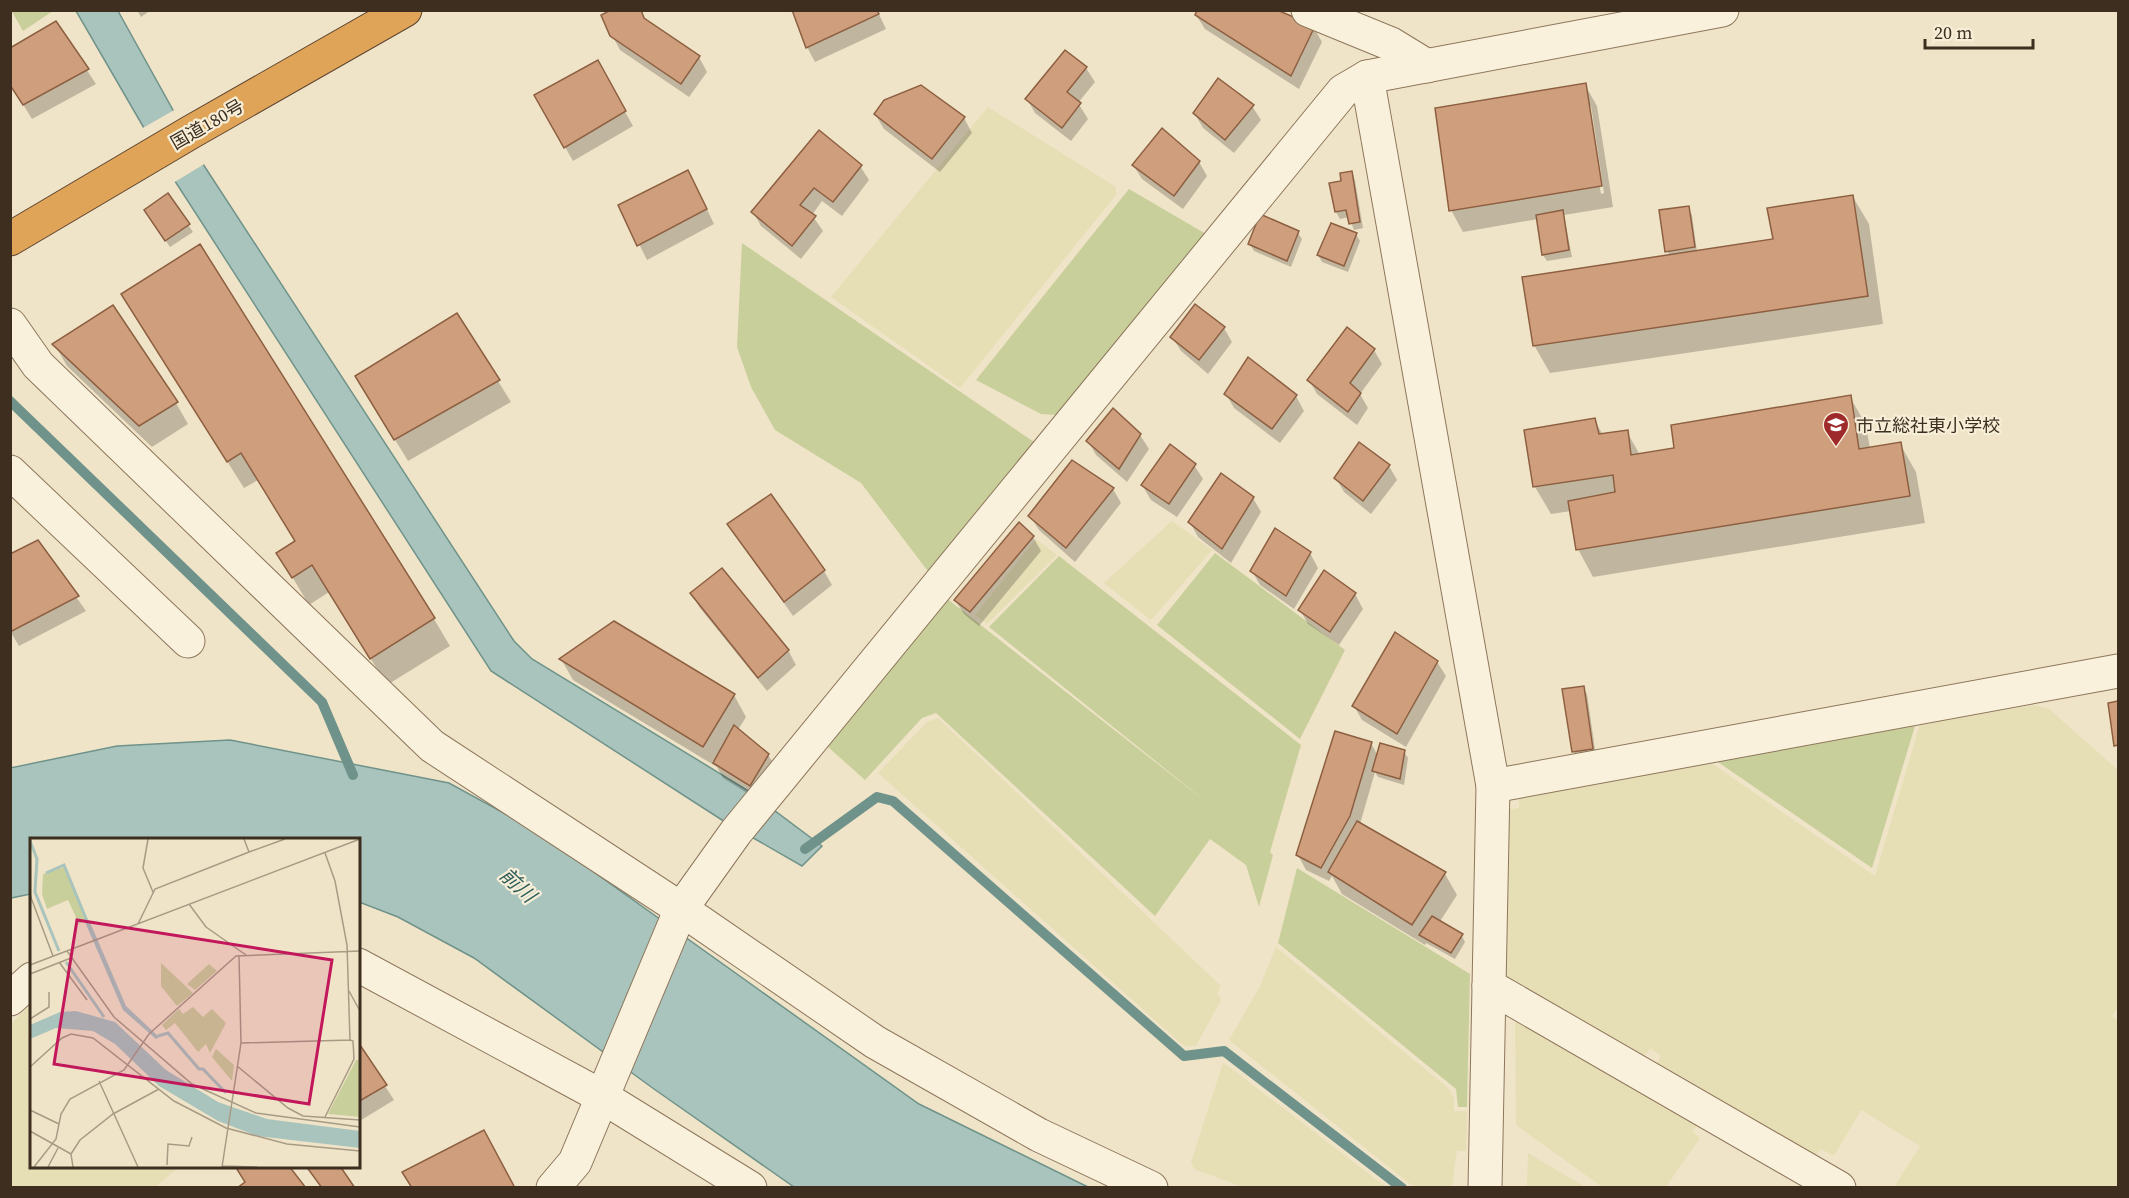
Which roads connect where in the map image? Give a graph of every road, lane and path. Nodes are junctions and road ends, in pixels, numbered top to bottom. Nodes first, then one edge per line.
1 (405, 10) edge
2 (1308, 10) edge
3 (1722, 10) edge
4 (1427, 66) junction
5 (1367, 77) junction
6 (10, 239) edge
7 (10, 325) edge
8 (10, 472) edge
9 (188, 641) dead end
10 (2118, 671) edge
11 (1493, 786) junction
12 (679, 914) junction
13 (360, 966) edge
14 (30, 981) edge
15 (1489, 986) junction
16 (10, 999) edge
17 (606, 1086) junction
18 (553, 1188) edge
19 (750, 1188) edge
20 (1151, 1188) edge
21 (1485, 1188) edge
22 (1839, 1188) edge

1 - 6 highway, 国道180号
2 - 4 street
3 - 4 street
4 - 5 street
5 - 11 street
5 - 12 street
7 - 12 street
8 - 9 street
10 - 11 street
11 - 15 street
12 - 17 street
12 - 20 street
13 - 17 street
14 - 16 street
15 - 21 street
15 - 22 street
17 - 18 street
17 - 19 street

